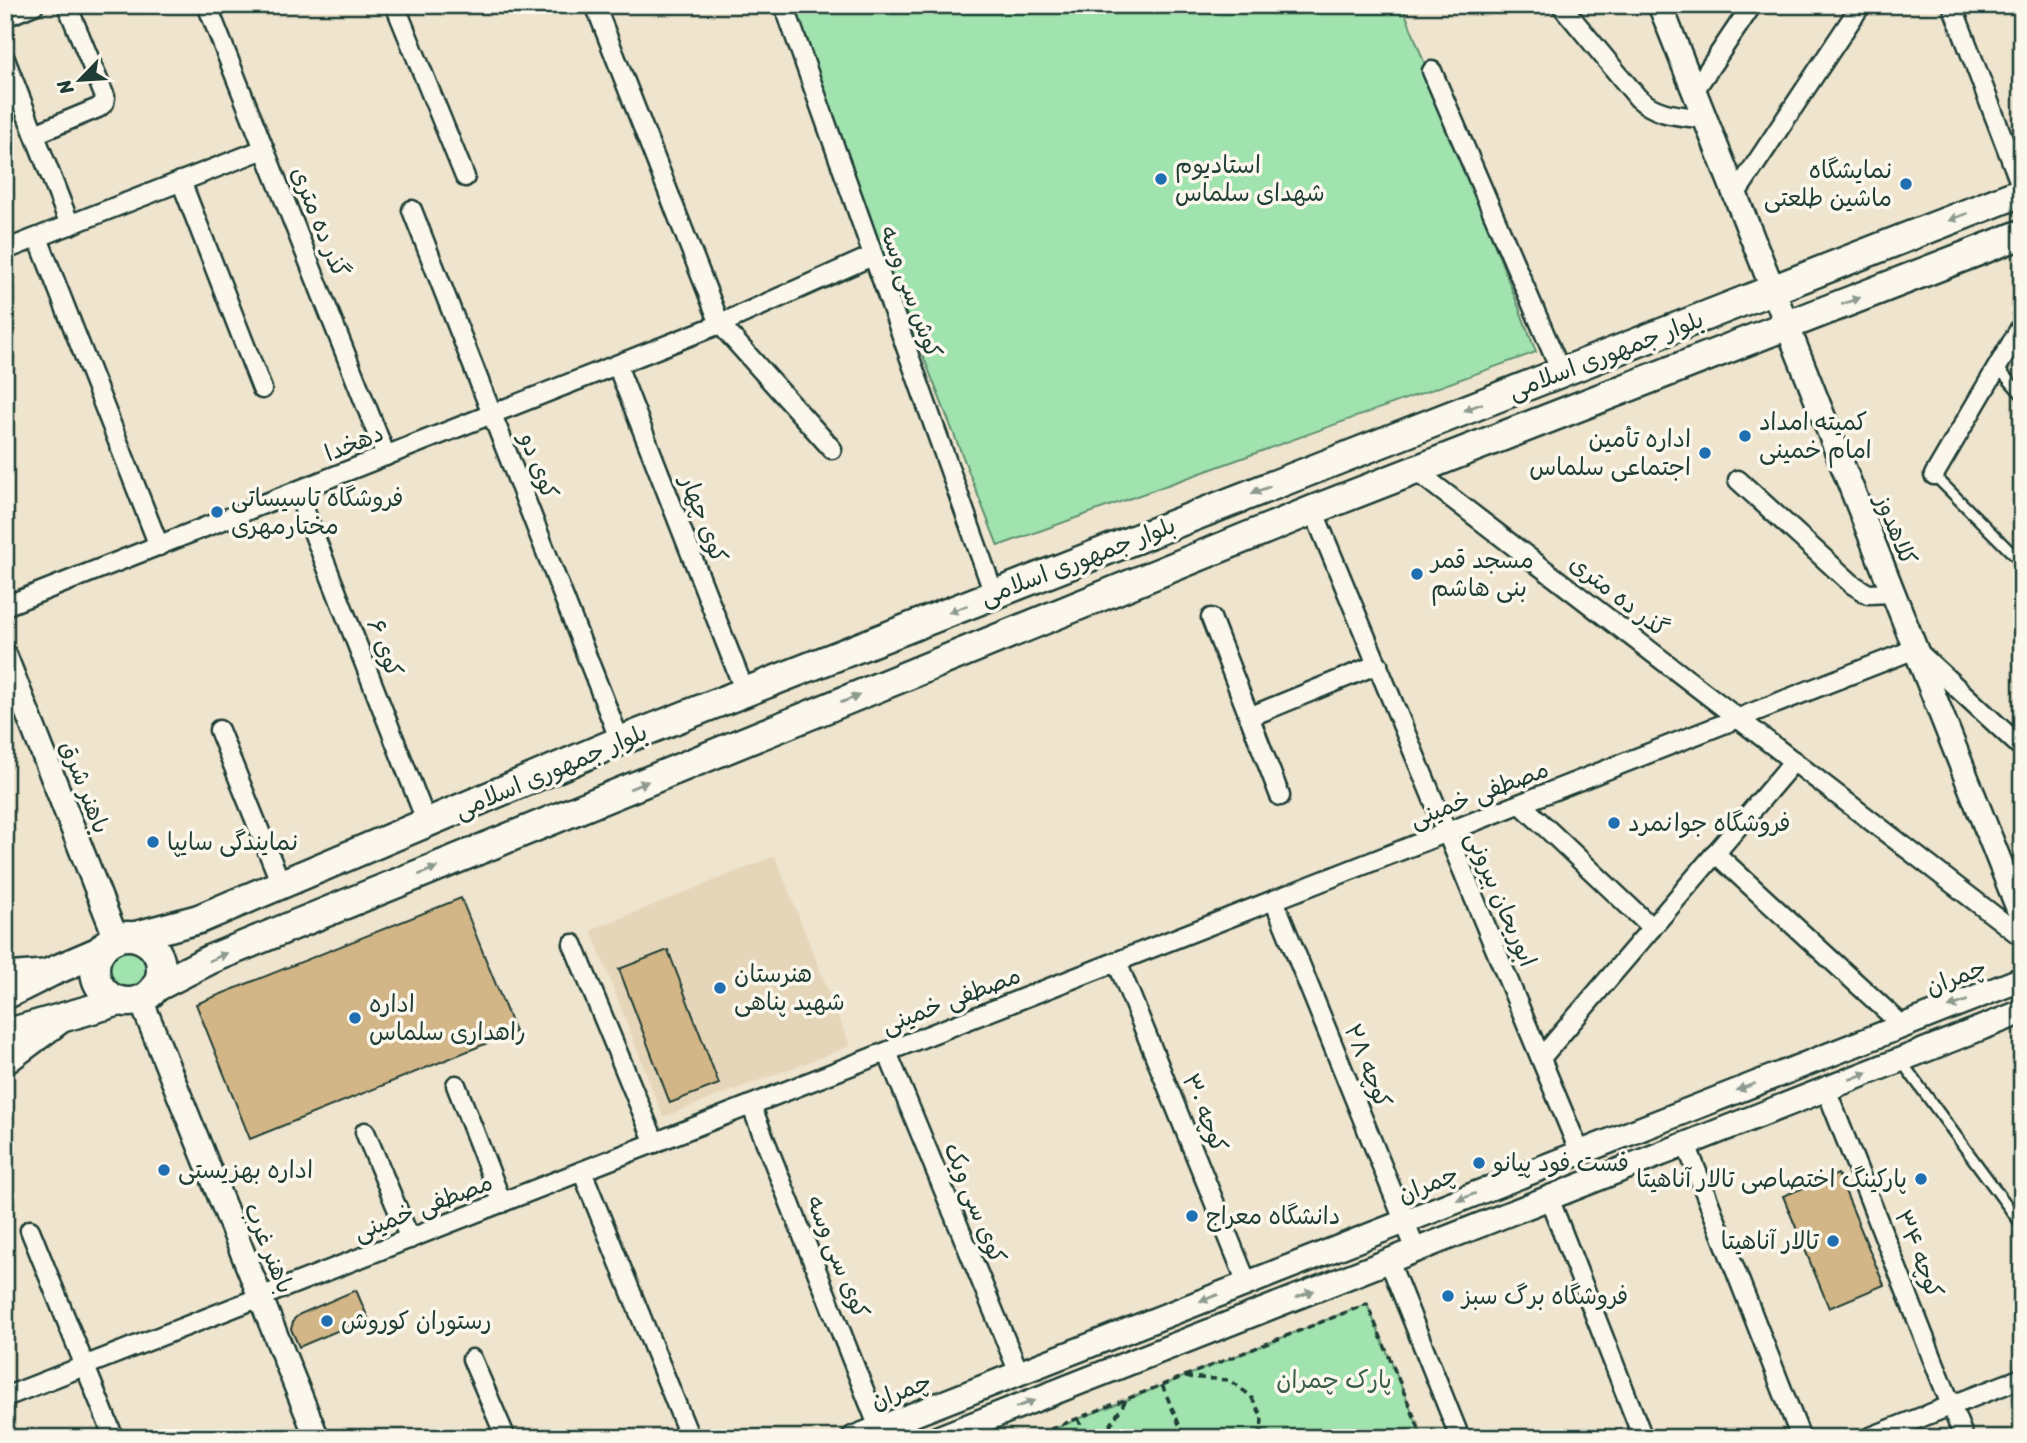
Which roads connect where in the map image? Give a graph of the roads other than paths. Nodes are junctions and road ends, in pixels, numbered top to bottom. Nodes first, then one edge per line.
1 (34, 5) edge
2 (67, 5) edge
3 (208, 5) edge
4 (395, 5) edge
5 (595, 5) edge
6 (783, 5) edge
7 (1561, 5) edge
8 (1660, 5) edge
9 (1752, 5) edge
10 (1861, 5) edge
11 (1951, 5) edge
12 (5, 17) edge
13 (5, 59) edge
14 (1432, 71) dead end
15 (1694, 91) junction
16 (1704, 118) junction
17 (35, 134) junction
18 (264, 149) junction
19 (465, 177) dead end
20 (181, 181) junction
21 (2022, 190) edge
22 (1735, 195) junction
23 (412, 210) dead end
24 (70, 225) junction
25 (2022, 234) edge
26 (38, 238) junction
27 (5, 250) edge
28 (872, 256) junction
29 (1773, 289) junction
30 (720, 324) junction
31 (2022, 324) edge
32 (1787, 325) junction
33 (617, 365) junction
34 (1997, 367) junction
35 (1561, 372) junction
36 (262, 389) dead end
37 (2022, 395) edge
38 (492, 414) junction
39 (832, 449) dead end
40 (386, 456) junction
41 (1415, 470) junction
42 (1934, 475) joint
43 (1738, 480) dead end
44 (297, 491) junction
45 (1313, 510) junction
46 (159, 546) junction
47 (2022, 563) edge
48 (1893, 593) junction
49 (994, 594) junction
50 (5, 606) edge
51 (1210, 618) dead end
52 (1915, 649) junction
53 (5, 656) edge
54 (1378, 664) junction
55 (745, 692) junction
56 (1249, 717) junction
57 (1738, 719) junction
58 (219, 730) dead end
59 (620, 741) junction
60 (2022, 748) edge
61 (1794, 761) junction
62 (1280, 796) dead end
63 (1521, 804) junction
64 (427, 823) junction
65 (1447, 833) junction
66 (1715, 853) junction
67 (281, 884) junction
68 (1274, 900) junction
69 (2022, 918) edge
70 (1652, 928) junction
71 (2022, 937) edge
72 (117, 941) junction
73 (573, 944) dead end
74 (1117, 962) junction
75 (51, 972) junction
76 (5, 975) edge
77 (2022, 979) edge
78 (5, 995) edge
79 (139, 996) junction
80 (2022, 1012) edge
81 (67, 1017) junction
82 (1903, 1026) junction
83 (5, 1034) edge
84 (887, 1052) junction
85 (1541, 1058) junction
86 (1899, 1060) junction
87 (5, 1063) edge
88 (456, 1085) dead end
89 (1826, 1089) junction
90 (751, 1105) junction
91 (365, 1132) dead end
92 (655, 1143) junction
93 (1686, 1144) junction
94 (1580, 1153) junction
95 (582, 1171) junction
96 (1591, 1181) junction
97 (1549, 1198) junction
98 (502, 1203) junction
99 (2018, 1220) dead end
100 (1405, 1222) junction
101 (30, 1230) dead end
102 (1378, 1233) junction
103 (410, 1239) junction
104 (1416, 1250) junction
105 (1389, 1261) junction
106 (1247, 1283) junction
107 (261, 1297) junction
108 (472, 1359) dead end
109 (85, 1366) junction
110 (1019, 1373) junction
111 (2022, 1378) edge
112 (5, 1397) edge
113 (1953, 1405) junction
114 (879, 1428) junction
115 (114, 1438) edge
116 (317, 1438) edge
117 (506, 1438) edge
118 (690, 1438) edge
119 (854, 1438) edge
120 (938, 1438) edge
121 (1460, 1438) edge
122 (1643, 1438) edge
123 (1801, 1438) edge
124 (1868, 1438) edge
125 (1964, 1438) edge

1 - 12 street
2 - 17 street
3 - 18 street, گذر ده متری
4 - 19 street
5 - 30 street
6 - 28 street, کوش سی وسه
7 - 16 street
8 - 15 street, کلاهدوز
9 - 15 street
10 - 22 street
11 - 21 street
13 - 17 street
14 - 35 street
15 - 16 street, کلاهدوز
16 - 22 street, کلاهدوز
17 - 24 street
18 - 20 street
18 - 40 street, گذر ده متری
20 - 24 street
20 - 36 street
21 -> 29 main road, بلوار جمهوری اسلامی
22 - 29 street, کلاهدوز
23 - 38 street, کوی دو
24 - 26 street
32 -> 25 main road, بلوار جمهوری اسلامی
26 - 27 street
26 - 46 street
28 - 30 street
28 - 49 street, کوش سی وسه
29 - 32 street, کلاهدوز
29 - 35 main road, بلوار جمهوری اسلامی
30 - 33 street, دهخدا
30 - 39 street
31 - 34 street
32 - 41 main road, بلوار جمهوری اسلامی
32 - 48 street, کلاهدوز
33 - 38 street, دهخدا
33 - 55 street, کوی چهار
34 - 37 lane
34 - 42 street
35 -> 49 main road, بلوار جمهوری اسلامی
38 - 40 street, دهخدا
38 - 59 street, کوی دو
40 - 44 street, دهخدا
41 - 45 main road, بلوار جمهوری اسلامی
41 - 57 street, گذر ده متری
42 - 47 lane
43 - 48 street
44 - 46 street, دهخدا
44 - 64 street, کوی ۶
45 - 54 street, ابوریحان بیرونی
79 -> 45 main road, بلوار جمهوری اسلامی
46 - 50 street, دهخدا
48 - 52 street, کلاهدوز
49 -> 55 main road, بلوار جمهوری اسلامی
51 - 56 street
52 - 57 street, مصطفی خمینی
52 - 60 street
52 - 69 street, کلاهدوز
53 - 72 street, باهنر شرق
54 - 56 street
54 - 65 street, ابوریحان بیرونی
55 - 59 main road, بلوار جمهوری اسلامی
56 - 62 street
57 - 61 street, گذر ده متری
57 - 63 street, مصطفی خمینی
58 - 67 street
59 - 64 main road, بلوار جمهوری اسلامی
61 - 66 street
61 - 71 street, گذر ده متری
63 - 65 street, مصطفی خمینی
63 - 70 street
64 - 67 main road, بلوار جمهوری اسلامی
65 - 68 street, مصطفی خمینی
65 - 85 street, ابوریحان بیرونی
66 - 70 street
66 - 82 street
67 - 72 main road, بلوار جمهوری اسلامی
68 - 74 street, مصطفی خمینی
68 - 100 street, کوچه ۲۸
70 - 85 street
72 - 75 main road, بلوار جمهوری اسلامی
72 - 79 main road
72 - 79 main road
73 - 92 street
74 - 84 street, مصطفی خمینی
74 - 106 street, کوچه ۳۰
75 - 76 street
75 - 78 main road, بلوار جمهوری اسلامی
77 -> 82 street, چمران
79 - 81 main road, بلوار جمهوری اسلامی
79 - 107 street, باهنر غرب
80 - 86 street
81 - 83 main road, بلوار جمهوری اسلامی
81 - 87 street
82 -> 94 street, چمران
84 - 90 street, مصطفی خمینی
84 - 110 street, کوی سی ویک
85 - 94 street, ابوریحان بیرونی
89 -> 86 street
86 - 99 lane
88 - 98 street
89 - 93 street
89 - 113 street, کوچه ۳۴
90 - 92 street, مصطفی خمینی
90 - 114 street, کوی سی وسه
91 - 103 street
92 - 95 street, مصطفی خمینی
93 - 96 street
93 - 123 street
94 - 96 street
94 -> 100 street, چمران
95 - 98 street, مصطفی خمینی
95 - 118 street
96 - 97 street
97 - 104 street
97 - 122 street
98 - 103 street, مصطفی خمینی
100 - 102 street, چمران
100 - 104 street, کوچه ۲۸
101 - 109 street
102 - 105 street
102 - 106 street, چمران
103 - 107 street, مصطفی خمینی
104 - 105 street
120 -> 105 street
105 - 121 street
106 -> 110 street, چمران
107 - 109 street, مصطفی خمینی
107 - 116 street, باهنر غرب
108 - 117 street
109 - 112 street, مصطفی خمینی
109 - 115 street
110 - 114 street, چمران
111 - 113 street
113 - 124 street
113 - 125 street, کوچه ۳۴
114 - 119 street, چمران

